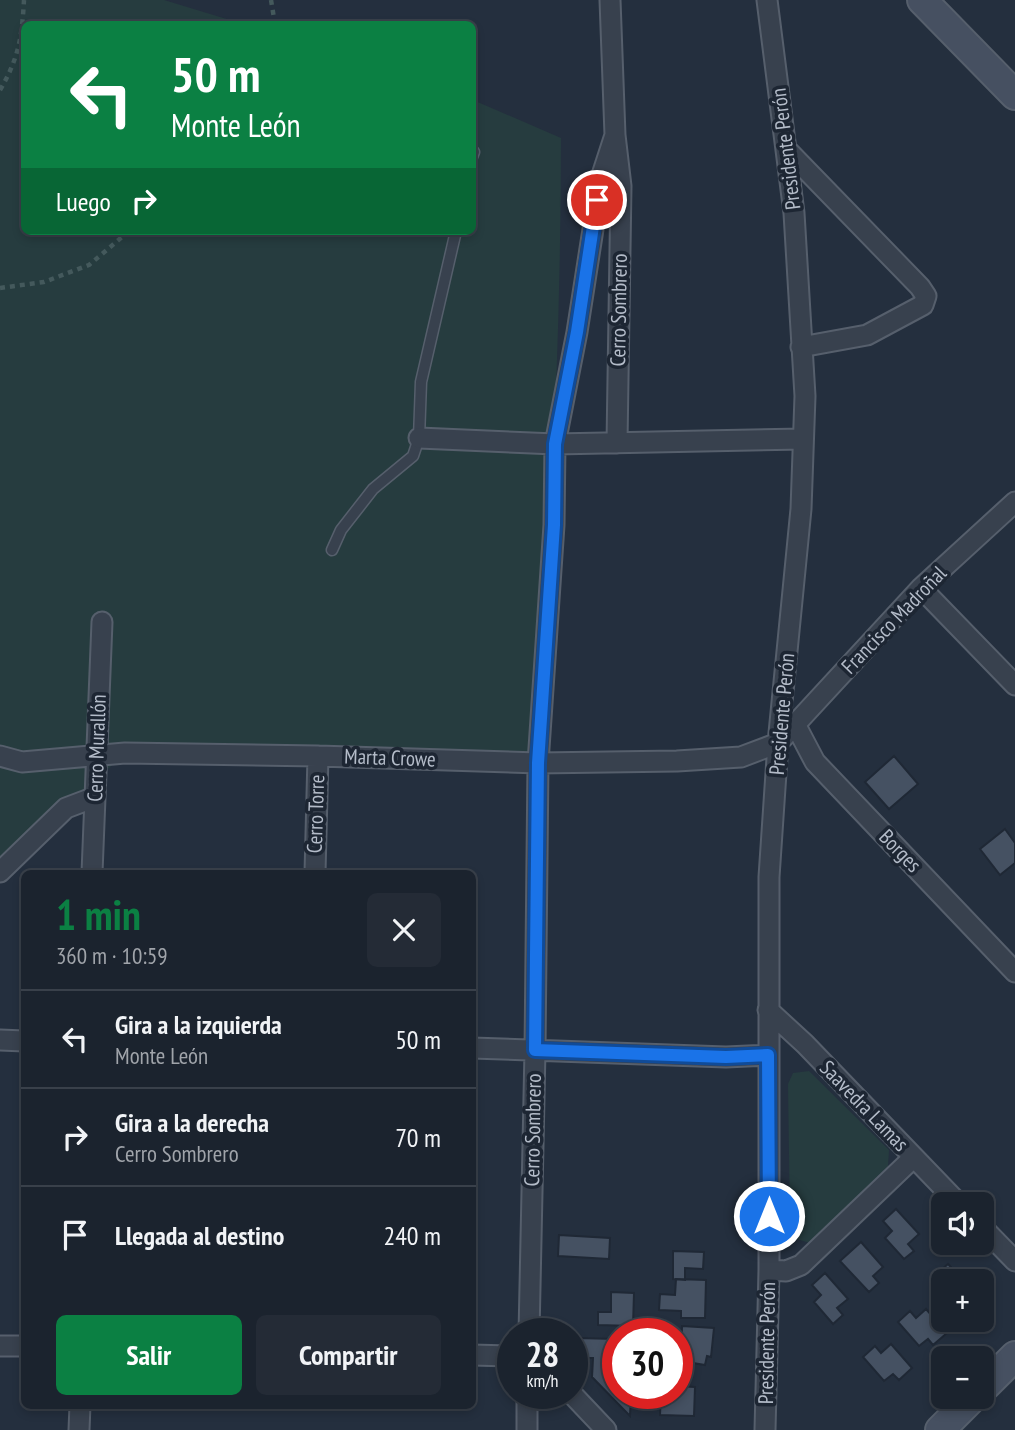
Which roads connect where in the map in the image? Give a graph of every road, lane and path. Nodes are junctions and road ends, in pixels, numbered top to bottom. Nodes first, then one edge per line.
1 (24, 0) edge
2 (271, 0) edge
3 (610, 0) edge
4 (767, 0) edge
5 (922, 0) edge
6 (22, 21) edge
7 (274, 21) edge
8 (21, 39) edge
9 (0, 90) edge
10 (1015, 94) edge
11 (615, 135) junction
12 (787, 150) junction
13 (123, 235) edge
14 (455, 235) edge
15 (0, 288) edge
16 (801, 347) junction
17 (419, 438) junction
18 (803, 439) junction
19 (617, 443) junction
20 (555, 444) junction
21 (1015, 502) edge
22 (332, 550) dead end
23 (921, 588) junction
24 (102, 622) dead end
25 (1015, 685) edge
26 (795, 724) junction
27 (778, 743) junction
28 (0, 756) edge
29 (97, 756) junction
30 (318, 756) junction
31 (538, 763) junction
32 (95, 797) junction
33 (92, 870) edge
34 (314, 870) edge
35 (0, 872) edge
36 (1015, 972) edge
37 (768, 1010) junction
38 (0, 1040) edge
39 (21, 1041) edge
40 (476, 1048) edge
41 (535, 1050) junction
42 (768, 1055) junction
43 (914, 1158) junction
44 (947, 1192) edge
45 (994, 1239) edge
46 (1015, 1261) edge
47 (769, 1270) junction
48 (528, 1318) edge
49 (0, 1346) edge
50 (21, 1346) edge
51 (476, 1355) edge
52 (497, 1356) edge
53 (1015, 1356) edge
54 (994, 1377) edge
55 (80, 1409) edge
56 (527, 1409) edge
57 (586, 1409) edge
58 (961, 1409) edge
59 (79, 1430) edge
60 (527, 1430) edge
61 (606, 1430) edge
62 (765, 1430) edge
63 (940, 1430) edge

1 - 6 path
2 - 7 path
3 - 11 street, Cerro Sombrero
4 - 12 street, Presidente Perón
5 - 10 street
8 - 9 path
11 - 19 street, Cerro Sombrero
11 - 20 street, Cerro Sombrero
12 - 16 street, Presidente Perón
12 - 16 street
13 - 15 path
14 - 17 lane
16 - 18 street, Presidente Perón
17 - 20 street
17 - 22 lane
18 - 19 street
18 - 27 street, Presidente Perón
19 - 20 street
20 - 31 street, Cerro Sombrero
21 - 23 street, Francisco Madroñal
23 - 25 street
23 - 26 street, Francisco Madroñal
24 - 29 street, Cerro Murallón
26 - 27 street, Francisco Madroñal
26 - 36 street, Borges
27 - 31 street, Marta Crowe
27 - 37 street, Presidente Perón
28 - 29 street, Marta Crowe
29 - 30 street, Marta Crowe
29 - 32 street, Cerro Murallón
30 - 31 street, Marta Crowe
30 - 34 street, Cerro Torre
31 - 41 street, Cerro Sombrero
32 - 33 street, Cerro Murallón
32 - 35 street
37 - 42 street, Presidente Perón
37 - 43 street, Saavedra Lamas
38 - 39 street
40 - 41 street
41 - 42 street
41 - 48 street, Cerro Sombrero
42 - 47 street, Presidente Perón
43 - 44 street, Saavedra Lamas
43 - 47 street
45 - 46 street
47 - 62 street, Presidente Perón
49 - 50 street
51 - 52 street
53 - 54 street
55 - 59 street
56 - 60 street
57 - 61 street
58 - 63 street

